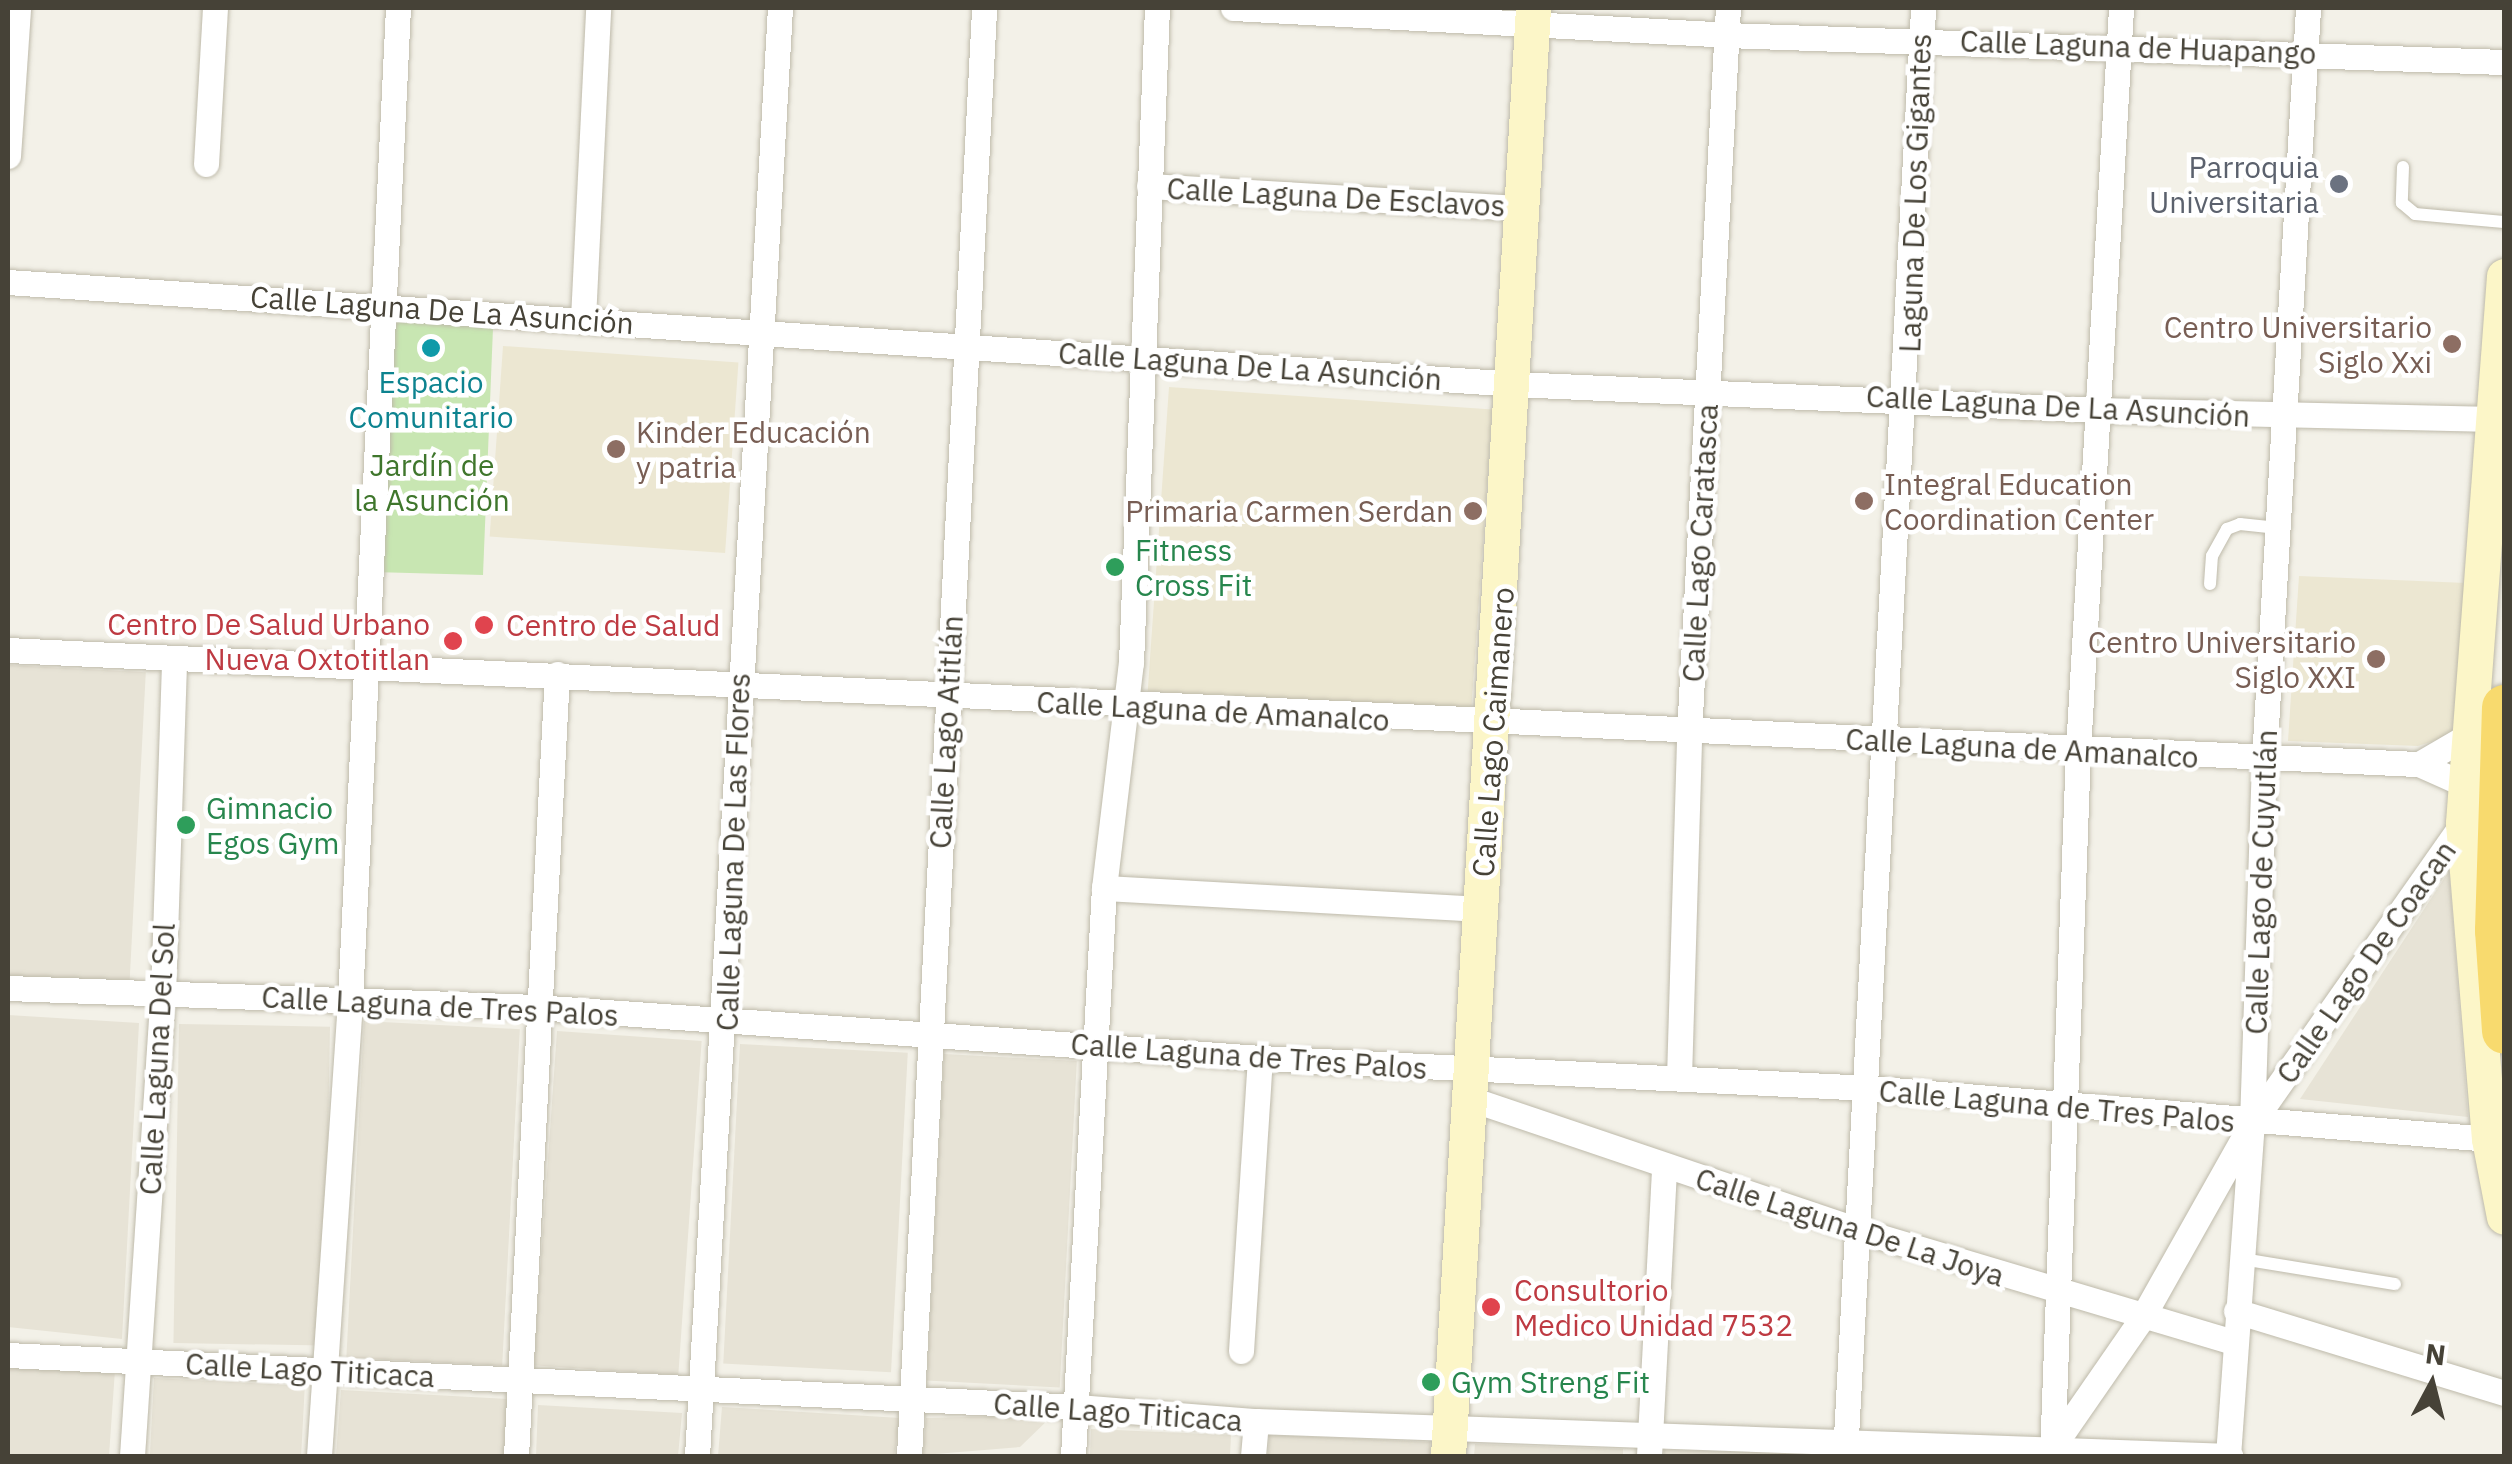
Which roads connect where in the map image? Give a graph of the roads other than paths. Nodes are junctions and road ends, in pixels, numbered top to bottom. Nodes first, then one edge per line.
1 (18, 8) edge
2 (215, 8) edge
3 (398, 8) edge
4 (598, 8) edge
5 (780, 8) edge
6 (984, 8) edge
7 (1157, 8) edge
8 (1232, 8) edge
9 (1728, 8) edge
10 (1922, 8) edge
11 (2121, 8) edge
12 (2308, 8) edge
13 (1364, 12) edge
14 (1532, 16) edge
15 (1726, 35) junction
16 (1921, 39) junction
17 (2119, 45) junction
18 (2305, 53) junction
19 (2504, 62) edge
20 (8, 156) edge
21 (206, 164) dead end
22 (2404, 167) dead end
23 (1149, 186) junction
24 (1522, 208) junction
25 (2504, 222) edge
26 (2504, 276) edge
27 (8, 282) edge
28 (386, 306) junction
29 (583, 319) junction
30 (764, 333) junction
31 (970, 346) junction
32 (1140, 359) junction
33 (1514, 384) junction
34 (1708, 393) junction
35 (1906, 398) junction
36 (2097, 410) junction
37 (2283, 416) junction
38 (2493, 420) junction
39 (2278, 528) junction
40 (2210, 584) dead end
41 (8, 650) edge
42 (174, 660) junction
43 (368, 667) junction
44 (557, 674) junction
45 (739, 683) junction
46 (948, 698) junction
47 (1124, 706) junction
48 (2504, 707) edge
49 (1494, 725) junction
50 (1689, 734) junction
51 (2469, 735) junction
52 (1886, 740) junction
53 (2078, 750) junction
54 (2264, 760) junction
55 (2419, 764) junction
56 (2466, 786) junction
57 (2463, 823) junction
58 (1104, 888) junction
59 (1482, 909) junction
60 (2482, 931) junction
61 (8, 988) edge
62 (163, 995) junction
63 (350, 1000) junction
64 (536, 1008) junction
65 (726, 1023) junction
66 (2504, 1031) edge
67 (930, 1036) junction
68 (1095, 1046) junction
69 (1260, 1058) junction
70 (1679, 1078) junction
71 (1472, 1085) junction
72 (1868, 1088) junction
73 (2062, 1102) junction
74 (2252, 1123) junction
75 (2489, 1139) junction
76 (1664, 1168) junction
77 (2504, 1217) edge
78 (1860, 1230) junction
79 (2240, 1258) junction
80 (2395, 1284) dead end
81 (2054, 1292) junction
82 (2236, 1311) junction
83 (2142, 1318) junction
84 (2234, 1342) junction
85 (1242, 1350) dead end
86 (8, 1355) edge
87 (138, 1361) junction
88 (325, 1371) junction
89 (519, 1380) junction
90 (703, 1390) junction
91 (2504, 1394) edge
92 (913, 1401) junction
93 (1077, 1406) junction
94 (1256, 1421) junction
95 (1449, 1440) edge
96 (1650, 1444) edge
97 (1845, 1448) edge
98 (2050, 1454) edge
99 (132, 1456) edge
100 (320, 1456) edge
101 (516, 1456) edge
102 (698, 1456) edge
103 (909, 1456) edge
104 (1073, 1456) edge
105 (1254, 1456) edge
106 (2229, 1456) edge

1 - 20 street
2 - 21 street
3 - 28 street
4 - 29 street
5 - 30 street, Calle Laguna De Las Flores
6 - 31 street, Calle Lago Atitlán
7 - 23 street
8 - 13 street, Calle Laguna de Huapango
9 - 15 street, Calle Lago Caratasca
10 - 16 street, Laguna De Los Gigantes
11 - 17 street
12 - 18 street, Calle Lago de Cuyutlán
13 - 14 street, Calle Laguna de Huapango
14 - 15 street, Calle Laguna de Huapango
14 - 24 street, Calle Lago Caimanero
15 - 16 street, Calle Laguna de Huapango
15 - 34 street, Calle Lago Caratasca
16 - 17 street, Calle Laguna de Huapango
16 - 35 street, Laguna De Los Gigantes
17 - 18 street, Calle Laguna de Huapango
17 - 36 street
18 - 19 street, Calle Laguna de Huapango
18 - 37 street, Calle Lago de Cuyutlán
22 - 25 lane
23 - 24 street, Calle Laguna De Esclavos
23 - 32 street
24 - 33 street, Calle Lago Caimanero
26 - 38 street
27 - 28 street, Calle Laguna De La Asunción
28 - 29 street, Calle Laguna De La Asunción
28 - 43 street
29 - 30 street, Calle Laguna De La Asunción
30 - 31 street, Calle Laguna De La Asunción
30 - 45 street, Calle Laguna De Las Flores
31 - 32 street, Calle Laguna De La Asunción
31 - 46 street, Calle Lago Atitlán
32 - 33 street, Calle Laguna De La Asunción
32 - 47 street
33 - 34 street, Calle Laguna De La Asunción
33 - 49 street, Calle Lago Caimanero
34 - 35 street, Calle Laguna De La Asunción
34 - 50 street, Calle Lago Caratasca
35 - 36 street, Calle Laguna De La Asunción
35 - 52 street, Laguna De Los Gigantes
36 - 37 street, Calle Laguna De La Asunción
36 - 53 street
37 - 38 street, Calle Laguna De La Asunción
37 - 39 street, Calle Lago de Cuyutlán
38 - 51 street
39 - 40 lane
39 - 54 street, Calle Lago de Cuyutlán
41 - 42 street, Calle Laguna de Amanalco
42 - 43 street, Calle Laguna de Amanalco
42 - 62 street, Calle Laguna Del Sol
43 - 44 street, Calle Laguna de Amanalco
43 - 63 street
44 - 45 street, Calle Laguna de Amanalco
44 - 64 street
45 - 46 street, Calle Laguna de Amanalco
45 - 65 street, Calle Laguna De Las Flores
46 - 47 street, Calle Laguna de Amanalco
46 - 67 street, Calle Lago Atitlán
47 - 49 street, Calle Laguna de Amanalco
47 - 58 street
48 - 60 highway
49 - 50 street, Calle Laguna de Amanalco
49 - 59 street, Calle Lago Caimanero
50 - 52 street, Calle Laguna de Amanalco
50 - 70 street, Calle Lago Caratasca
51 - 55 street
51 - 56 street
52 - 53 street, Calle Laguna de Amanalco
52 - 72 street, Laguna De Los Gigantes
53 - 54 street, Calle Laguna de Amanalco
53 - 73 street
54 - 55 street, Calle Laguna de Amanalco
54 - 74 street, Calle Lago de Cuyutlán
55 - 56 street, Calle Laguna de Amanalco
56 - 57 street
57 - 60 street
57 - 74 street, Calle Lago De Coacan
58 - 59 street
58 - 68 street
59 - 71 street, Calle Lago Caimanero
60 - 66 highway
60 - 75 street
61 - 62 street, Calle Laguna de Tres Palos
62 - 63 street, Calle Laguna de Tres Palos
62 - 87 street, Calle Laguna Del Sol
63 - 64 street, Calle Laguna de Tres Palos
63 - 88 street
64 - 65 street, Calle Laguna de Tres Palos
64 - 89 street
65 - 67 street, Calle Laguna de Tres Palos
65 - 90 street, Calle Laguna De Las Flores
67 - 68 street, Calle Laguna de Tres Palos
67 - 92 street, Calle Lago Atitlán
68 - 69 street, Calle Laguna de Tres Palos
68 - 93 street
69 - 71 street, Calle Laguna de Tres Palos
69 - 85 street
70 - 71 street, Calle Laguna de Tres Palos
70 - 72 street, Calle Laguna de Tres Palos
71 - 76 street, Calle Laguna De La Joya
71 - 95 street, Calle Lago Caimanero
72 - 73 street, Calle Laguna de Tres Palos
72 - 78 street, Laguna De Los Gigantes
73 - 74 street, Calle Laguna de Tres Palos
73 - 81 street
74 - 75 street, Calle Laguna de Tres Palos
74 - 79 street, Calle Lago de Cuyutlán
74 - 83 street, Calle Lago De Coacan
75 - 77 street
76 - 78 street, Calle Laguna De La Joya
76 - 96 street
78 - 81 street, Calle Laguna De La Joya
78 - 97 street, Laguna De Los Gigantes
79 - 80 lane
79 - 82 street, Calle Lago de Cuyutlán
81 - 83 street, Calle Laguna De La Joya
81 - 98 street
82 - 84 street, Calle Lago de Cuyutlán
82 - 91 street
83 - 84 street, Calle Laguna De La Joya
83 - 98 street, Calle Lago De Coacan
84 - 106 street, Calle Lago de Cuyutlán
86 - 87 street, Calle Lago Titicaca
87 - 88 street, Calle Lago Titicaca
87 - 99 street, Calle Laguna Del Sol
88 - 89 street, Calle Lago Titicaca
88 - 100 street
89 - 90 street, Calle Lago Titicaca
89 - 101 street
90 - 92 street, Calle Lago Titicaca
90 - 102 street, Calle Laguna De Las Flores
92 - 93 street, Calle Lago Titicaca
92 - 103 street, Calle Lago Atitlán
93 - 94 street, Calle Lago Titicaca
93 - 104 street
94 - 95 street, Calle Lago Titicaca
94 - 105 street
95 - 96 street, Calle Lago Titicaca
96 - 97 street, Calle Lago Titicaca
97 - 98 street, Calle Lago Titicaca
98 - 106 street, Calle Lago Titicaca

